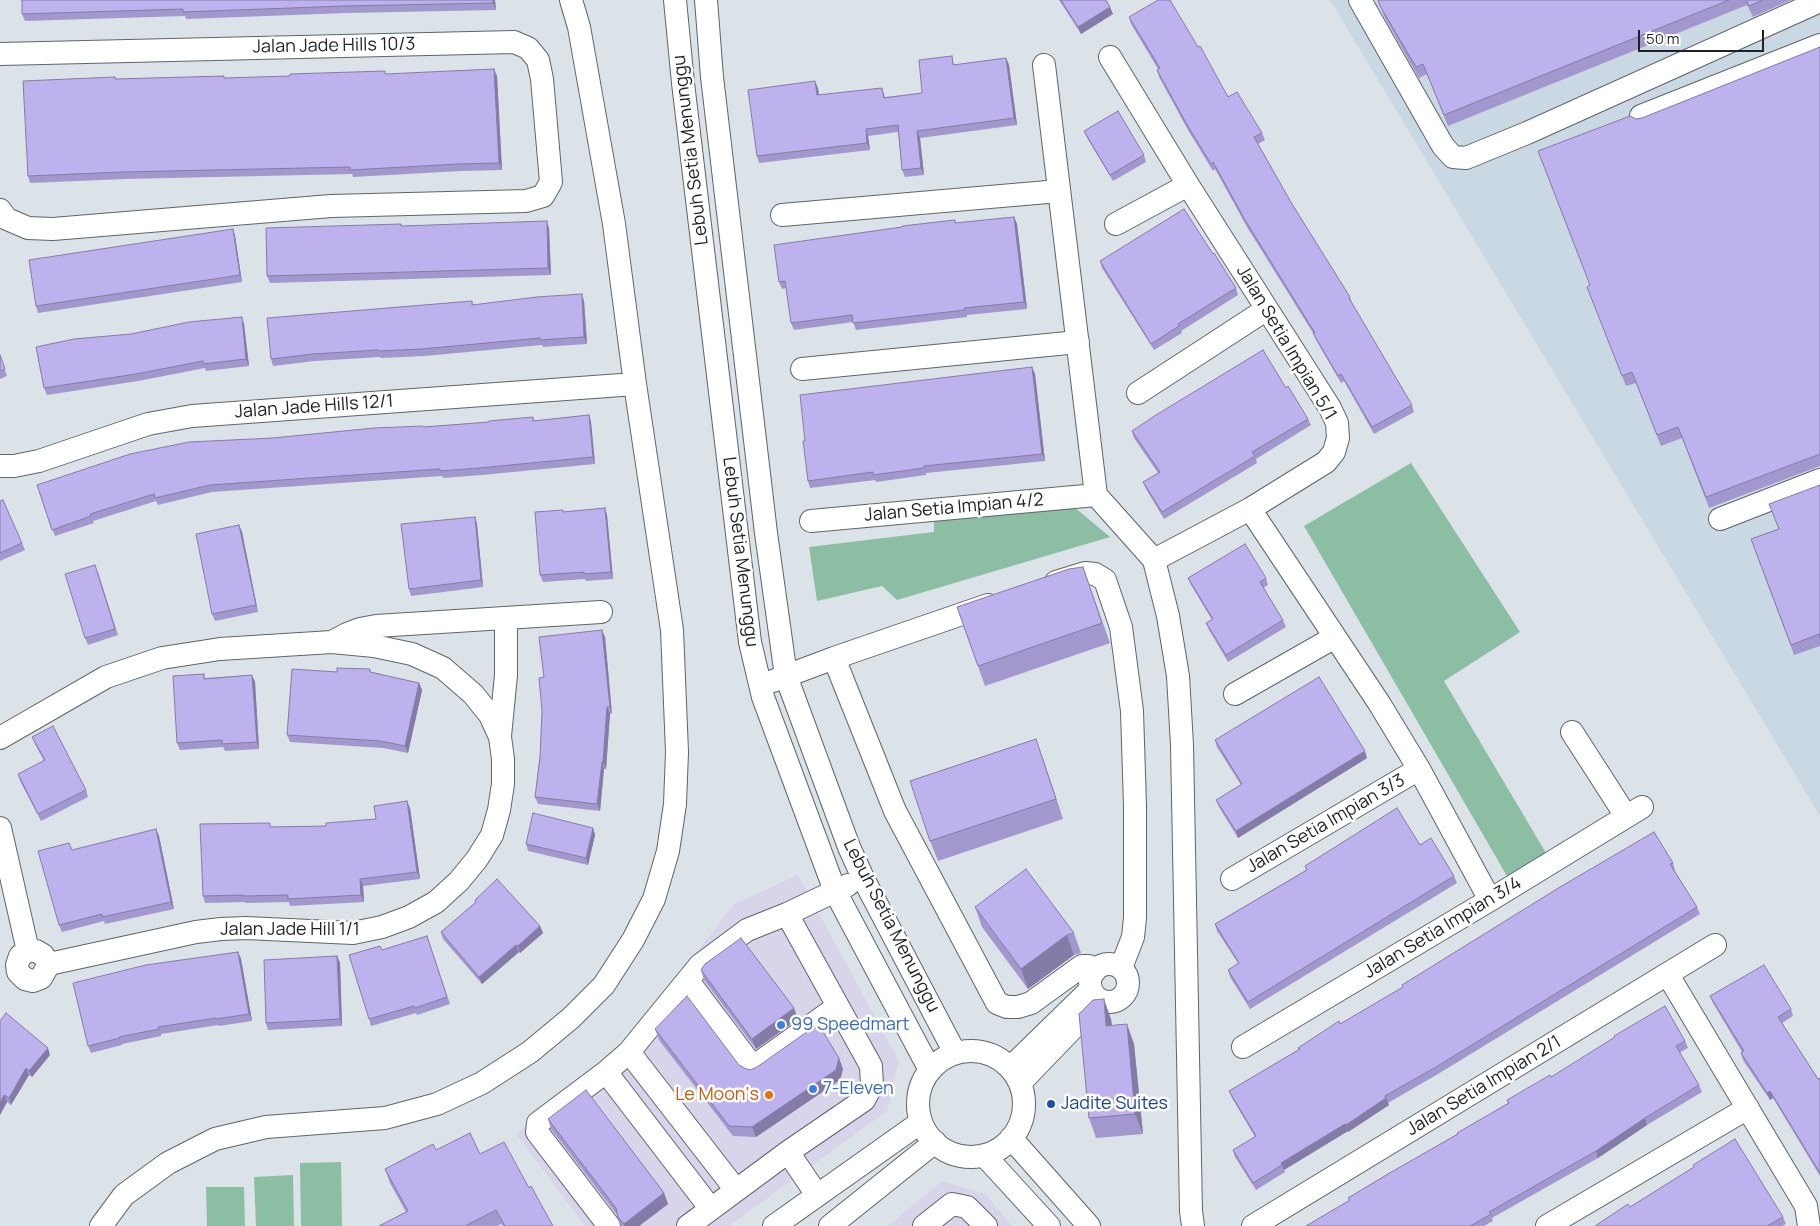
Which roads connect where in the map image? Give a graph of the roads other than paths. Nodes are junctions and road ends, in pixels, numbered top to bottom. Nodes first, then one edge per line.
1 (571, 0) edge
2 (675, 0) edge
3 (706, 0) edge
4 (1360, 0) edge
5 (1820, 1) edge
6 (1820, 45) edge
7 (0, 54) edge
8 (1110, 57) dead end
9 (1044, 65) dead end
10 (682, 83) junction
11 (713, 83) junction
12 (1641, 116) edge
13 (1188, 185) junction
14 (1059, 191) junction
15 (0, 210) edge
16 (782, 215) dead end
17 (1116, 224) dead end
18 (1267, 309) junction
19 (1078, 342) junction
20 (802, 370) dead end
21 (635, 384) junction
22 (1138, 393) dead end
23 (0, 466) edge
24 (1820, 480) edge
25 (1096, 495) junction
26 (1250, 509) junction
27 (1720, 519) dead end
28 (811, 521) dead end
29 (1154, 560) junction
30 (1035, 589) edge
31 (1007, 599) edge
32 (601, 612) dead end
33 (506, 618) junction
34 (1335, 637) junction
35 (332, 642) junction
36 (834, 658) junction
37 (786, 676) junction
38 (760, 686) junction
39 (1235, 694) dead end
40 (1572, 732) dead end
41 (500, 737) junction
42 (0, 738) edge
43 (1419, 769) junction
44 (0, 828) edge
45 (863, 878) junction
46 (1232, 879) dead end
47 (835, 892) junction
48 (1490, 900) junction
49 (787, 914) junction
50 (1715, 945) dead end
51 (28, 951) junction
52 (49, 964) junction
53 (1121, 968) junction
54 (9, 975) edge
55 (1668, 975) junction
56 (688, 981) junction
57 (1096, 986) junction
58 (837, 1007) junction
59 (1243, 1047) dead end
60 (629, 1052) junction
61 (955, 1053) junction
62 (930, 1070) junction
63 (606, 1072) junction
64 (1015, 1076) junction
65 (1748, 1108) junction
66 (920, 1122) junction
67 (1011, 1138) junction
68 (934, 1142) junction
69 (788, 1152) junction
70 (984, 1155) junction
71 (736, 1190) junction
72 (817, 1195) junction
73 (711, 1209) junction
74 (101, 1226) edge
75 (609, 1226) edge
76 (688, 1226) edge
77 (774, 1226) edge
78 (830, 1226) edge
79 (924, 1226) edge
80 (986, 1226) edge
81 (1049, 1226) edge
82 (1089, 1226) edge
83 (1192, 1226) edge
84 (1253, 1226) edge
85 (1547, 1226) edge
86 (1809, 1226) edge

1 - 21 street
2 - 10 street, Lebuh Setia Menunggu
3 - 11 street, Lebuh Setia Menunggu
4 - 5 street
6 - 12 street
7 - 15 street, Jalan Jade Hills 10/3
8 - 13 street, Jalan Setia Impian 5/1
9 - 14 street
10 - 11 street
10 - 38 street, Lebuh Setia Menunggu
11 - 37 street, Lebuh Setia Menunggu
13 - 17 street
13 - 18 street, Jalan Setia Impian 5/1
14 - 16 street
14 - 19 street
18 - 22 street
18 - 26 street, Jalan Setia Impian 5/1
19 - 20 street
19 - 25 street
21 - 23 street, Jalan Jade Hills 12/1
21 - 74 street
24 - 27 street
25 - 28 street, Jalan Setia Impian 4/2
25 - 29 street
26 - 29 street, Jalan Setia Impian 5/1
26 - 34 street
29 - 83 street
30 - 53 street
31 - 36 street
32 - 33 street
33 - 35 street
33 - 41 street
34 - 39 street
34 - 43 street
35 - 41 street, Jalan Jade Hill 1/1
35 - 42 street
36 - 37 street
36 - 57 street
37 - 38 street
37 - 45 street, Lebuh Setia Menunggu
38 - 47 street, Lebuh Setia Menunggu
40 - 48 street, Jalan Setia Impian 3/4
41 - 52 street, Jalan Jade Hill 1/1
43 - 46 street, Jalan Setia Impian 3/3
43 - 48 street
44 - 51 street
45 - 47 street
45 - 61 street, Lebuh Setia Menunggu
47 - 49 street
47 - 62 street, Lebuh Setia Menunggu
48 - 59 street, Jalan Setia Impian 3/4
49 - 56 street
49 - 58 street
50 - 55 street, Jalan Setia Impian 2/1
51 - 52 street
51 - 54 street
52 - 54 street
53 - 57 street
53 - 57 street
55 - 65 street
55 - 84 street, Jalan Setia Impian 2/1
56 - 58 street
56 - 60 street
57 - 64 street
58 - 69 street
60 - 63 street
60 - 71 street
61 - 62 street
61 - 64 street
62 - 66 street
63 - 73 street
63 - 75 street
64 - 67 street
65 - 85 street
65 - 86 street
66 - 68 street
66 - 72 street
67 - 70 street
67 - 82 street
68 - 70 street
68 - 78 street
69 - 71 street
69 - 72 street
70 - 81 street
71 - 73 street
72 - 77 street
73 - 76 street
79 - 80 street

